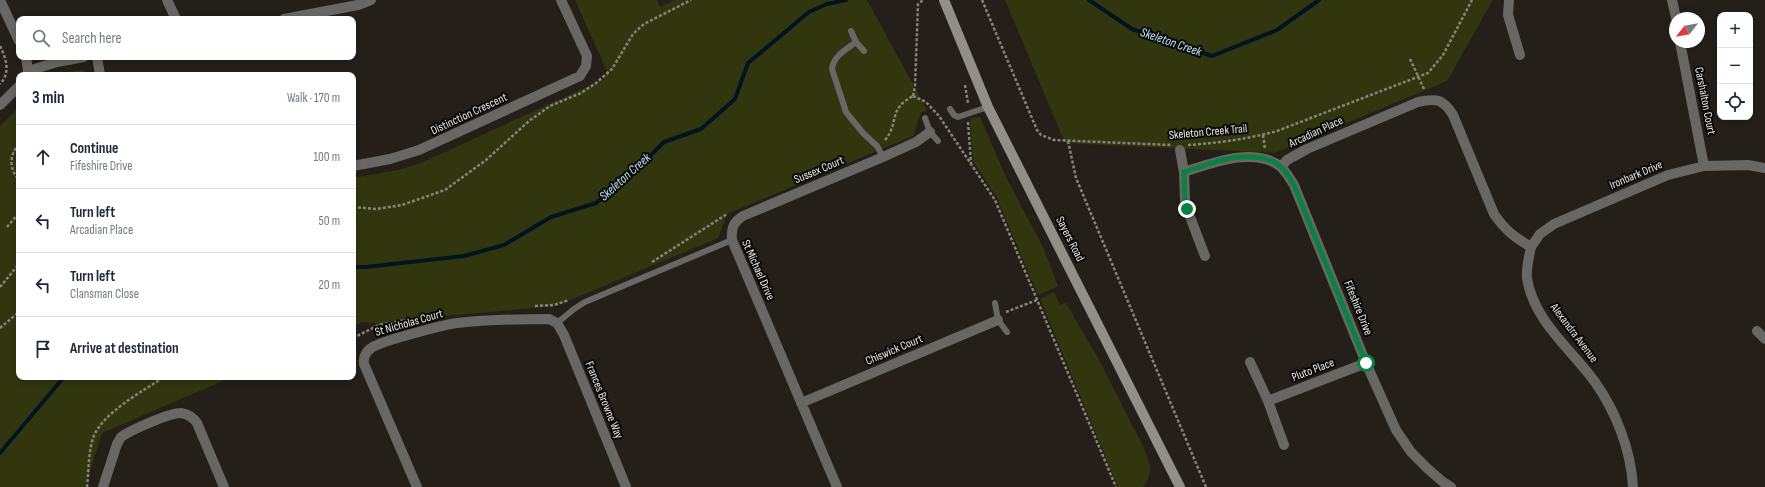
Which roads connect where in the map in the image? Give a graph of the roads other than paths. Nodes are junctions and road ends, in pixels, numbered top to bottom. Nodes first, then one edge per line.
1 (0, 0) edge
2 (167, 0) edge
3 (370, 0) edge
4 (561, 0) edge
5 (944, 0) edge
6 (1509, 0) edge
7 (1672, 0) edge
8 (336, 4) edge
9 (1675, 12) edge
10 (175, 16) edge
11 (294, 16) edge
12 (851, 31) dead end
13 (16, 35) edge
14 (856, 42) junction
15 (1681, 48) edge
16 (864, 51) dead end
17 (1520, 55) dead end
18 (26, 60) edge
19 (68, 60) edge
20 (98, 60) edge
21 (28, 72) edge
22 (31, 72) edge
23 (100, 72) edge
24 (16, 89) edge
25 (0, 105) edge
26 (988, 107) junction
27 (950, 109) dead end
28 (925, 118) dead end
29 (930, 132) junction
30 (938, 141) dead end
31 (1181, 147) road end
32 (883, 157) junction
33 (356, 165) edge
34 (1704, 166) junction
35 (1281, 167) junction
36 (1765, 168) edge
37 (1184, 172) junction
38 (732, 240) junction
39 (1531, 248) junction
40 (1206, 256) dead end
41 (995, 304) dead end
42 (997, 318) junction
43 (557, 323) junction
44 (1758, 331) dead end
45 (1007, 332) dead end
46 (1765, 339) edge
47 (1250, 362) dead end
48 (1366, 363) junction
49 (1268, 401) junction
50 (801, 403) junction
51 (1284, 445) dead end
52 (1445, 485) edge
53 (1176, 486) edge
54 (103, 487) edge
55 (224, 487) edge
56 (417, 487) edge
57 (626, 487) edge
58 (837, 487) edge
59 (1633, 487) edge

1 - 13 street
2 - 10 street
3 - 8 street
4 - 33 street, Distinction Crescent
5 - 26 main road, Sayers Road
6 - 17 street
7 - 9 street
8 - 11 street
12 - 14 lane
14 - 16 lane
14 - 32 lane
15 - 34 street, Carshalton Court
18 - 21 street
19 - 22 street
20 - 23 street
24 - 25 street
26 - 27 lane
26 - 53 main road, Sayers Road
28 - 29 lane
29 - 30 lane
29 - 32 street, Sussex Court
31 - 37 street
32 - 38 street, Sussex Court
34 - 36 street, Ironbark Drive
34 - 39 street, Ironbark Drive
35 - 37 street
35 - 39 street, Arcadian Place
35 - 48 street, Fifeshire Drive
37 - 40 street
38 - 43 lane, St Michael Drive
38 - 50 street, St Michael Drive
39 - 59 street, Alexandra Avenue
41 - 42 lane
42 - 45 lane
42 - 50 street, Chiswick Court
43 - 56 street, St Nicholas Court
43 - 57 street, Frances Browne Way
44 - 46 street
47 - 49 street
48 - 49 street, Pluto Place
48 - 52 street, Fifeshire Drive
49 - 51 street
50 - 58 street, St Michael Drive
54 - 55 street

